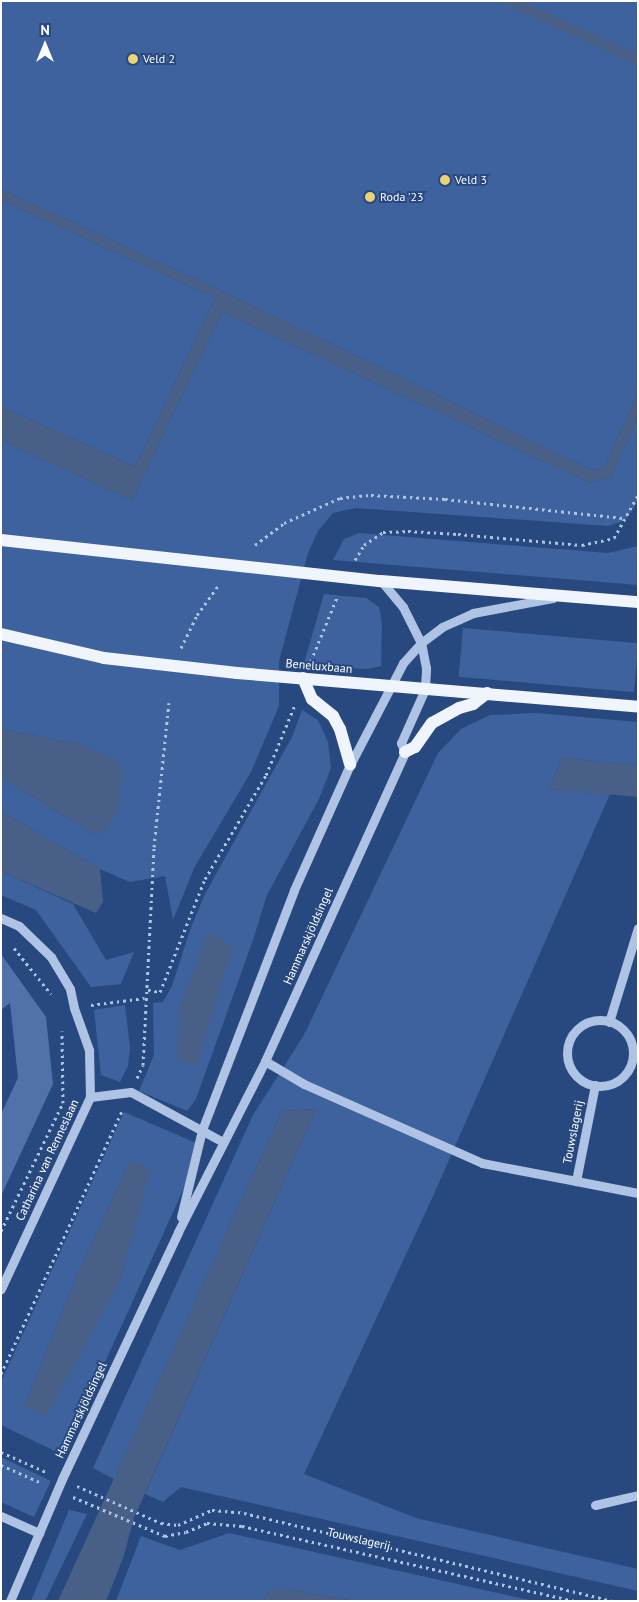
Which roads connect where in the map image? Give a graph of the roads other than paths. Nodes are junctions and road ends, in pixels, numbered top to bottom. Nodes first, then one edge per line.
1 (1, 540) edge
2 (381, 581) junction
3 (569, 595) junction
4 (638, 602) edge
5 (1, 634) edge
6 (421, 642) junction
7 (304, 678) junction
8 (392, 686) junction
9 (425, 689) junction
10 (487, 693) junction
11 (638, 707) edge
12 (405, 752) junction
13 (350, 766) junction
14 (1, 918) edge
15 (638, 928) edge
16 (609, 1022) junction
17 (265, 1061) junction
18 (594, 1085) junction
19 (90, 1097) junction
20 (202, 1130) junction
21 (223, 1142) junction
22 (576, 1181) junction
23 (638, 1193) edge
24 (178, 1232) junction
25 (1, 1289) edge
26 (638, 1495) edge
27 (594, 1505) dead end
28 (1, 1516) edge
29 (39, 1533) junction
30 (10, 1601) edge

1 - 2 main road
2 - 3 main road
2 - 6 street, Hammarskjöldsingel
3 - 4 main road
3 - 6 street, Hammarskjöldsingel
5 - 7 main road, Beneluxbaan
6 - 8 street, Hammarskjöldsingel
6 - 9 street, Hammarskjöldsingel
7 - 8 main road, Beneluxbaan
7 - 13 main road
8 - 9 main road, Beneluxbaan
8 - 13 street, Hammarskjöldsingel
9 - 10 main road, Beneluxbaan
9 - 12 street, Hammarskjöldsingel
10 - 11 main road, Beneluxbaan
10 - 12 main road
12 - 17 street, Hammarskjöldsingel
13 - 20 street, Hammarskjöldsingel
14 - 19 street, Catharina van Renneslaan
15 - 16 street
16 - 18 street, Touwslagerij
16 - 18 street, Touwslagerij
17 - 21 street, Hammarskjöldsingel
17 - 22 street
18 - 22 street, Touwslagerij
19 - 20 street, Catharina van Renneslaan
19 - 25 street, Catharina van Renneslaan
20 - 21 street
20 - 24 street, Hammarskjöldsingel
21 - 24 street, Hammarskjöldsingel
22 - 23 street, Touwslagerij
24 - 29 street, Hammarskjöldsingel
26 - 27 street
28 - 29 street
29 - 30 street, Hammarskjöldsingel

